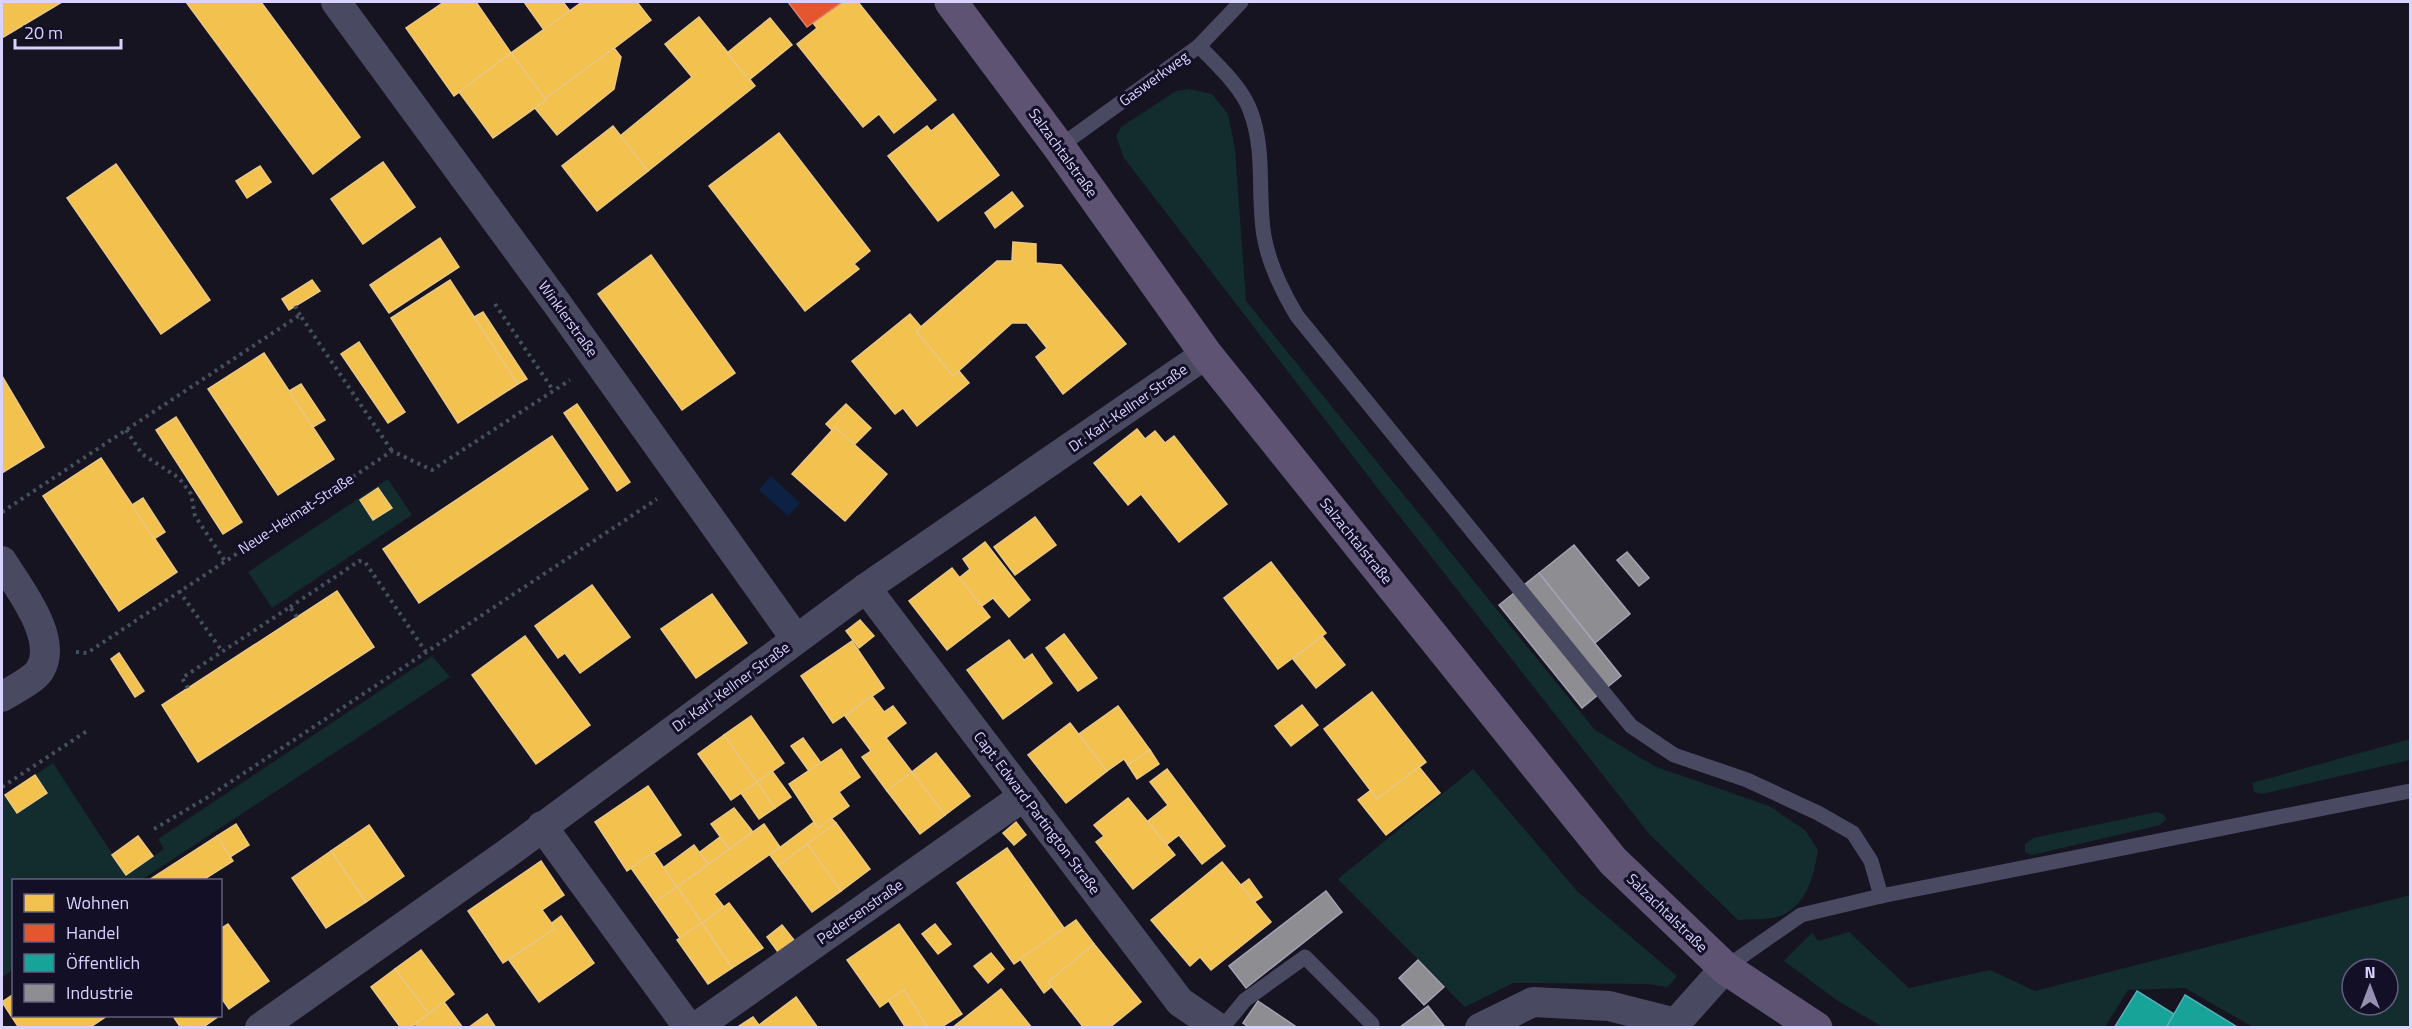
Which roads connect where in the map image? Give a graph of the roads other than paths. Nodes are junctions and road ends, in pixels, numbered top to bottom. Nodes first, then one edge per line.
1 (336, 2) edge
2 (951, 2) edge
3 (1241, 2) edge
4 (1199, 46) junction
5 (1059, 147) junction
6 (1206, 354) junction
7 (2, 561) edge
8 (866, 588) junction
9 (796, 639) junction
10 (2, 697) edge
11 (2410, 791) edge
12 (1024, 796) junction
13 (542, 826) junction
14 (1881, 896) junction
15 (1725, 968) junction
16 (1372, 1024) dead end
17 (1673, 1025) edge
18 (260, 1028) edge
19 (689, 1028) edge
20 (695, 1028) edge
21 (1220, 1028) edge
22 (1480, 1028) edge
23 (1816, 1028) edge

1 - 9 street, Winklerstraße
2 - 5 main road, Salzachtalstraße
3 - 4 lane, Gaswerkweg
4 - 5 lane, Gaswerkweg
4 - 14 lane
5 - 6 main road, Salzachtalstraße
6 - 8 street, Dr. Karl-Kellner Straße
6 - 15 main road, Salzachtalstraße
7 - 10 street
8 - 9 street, Dr. Karl-Kellner Straße
8 - 12 street, Capt. Edward Partington Straße
9 - 13 street, Dr. Karl-Kellner Straße
11 - 14 lane
12 - 20 street, Pedersenstraße
12 - 21 street, Capt. Edward Partington Straße
13 - 18 street, Dr. Karl-Kellner Straße
13 - 19 street
14 - 15 lane
15 - 17 street
15 - 23 main road, Salzachtalstraße
16 - 21 lane
17 - 22 street

